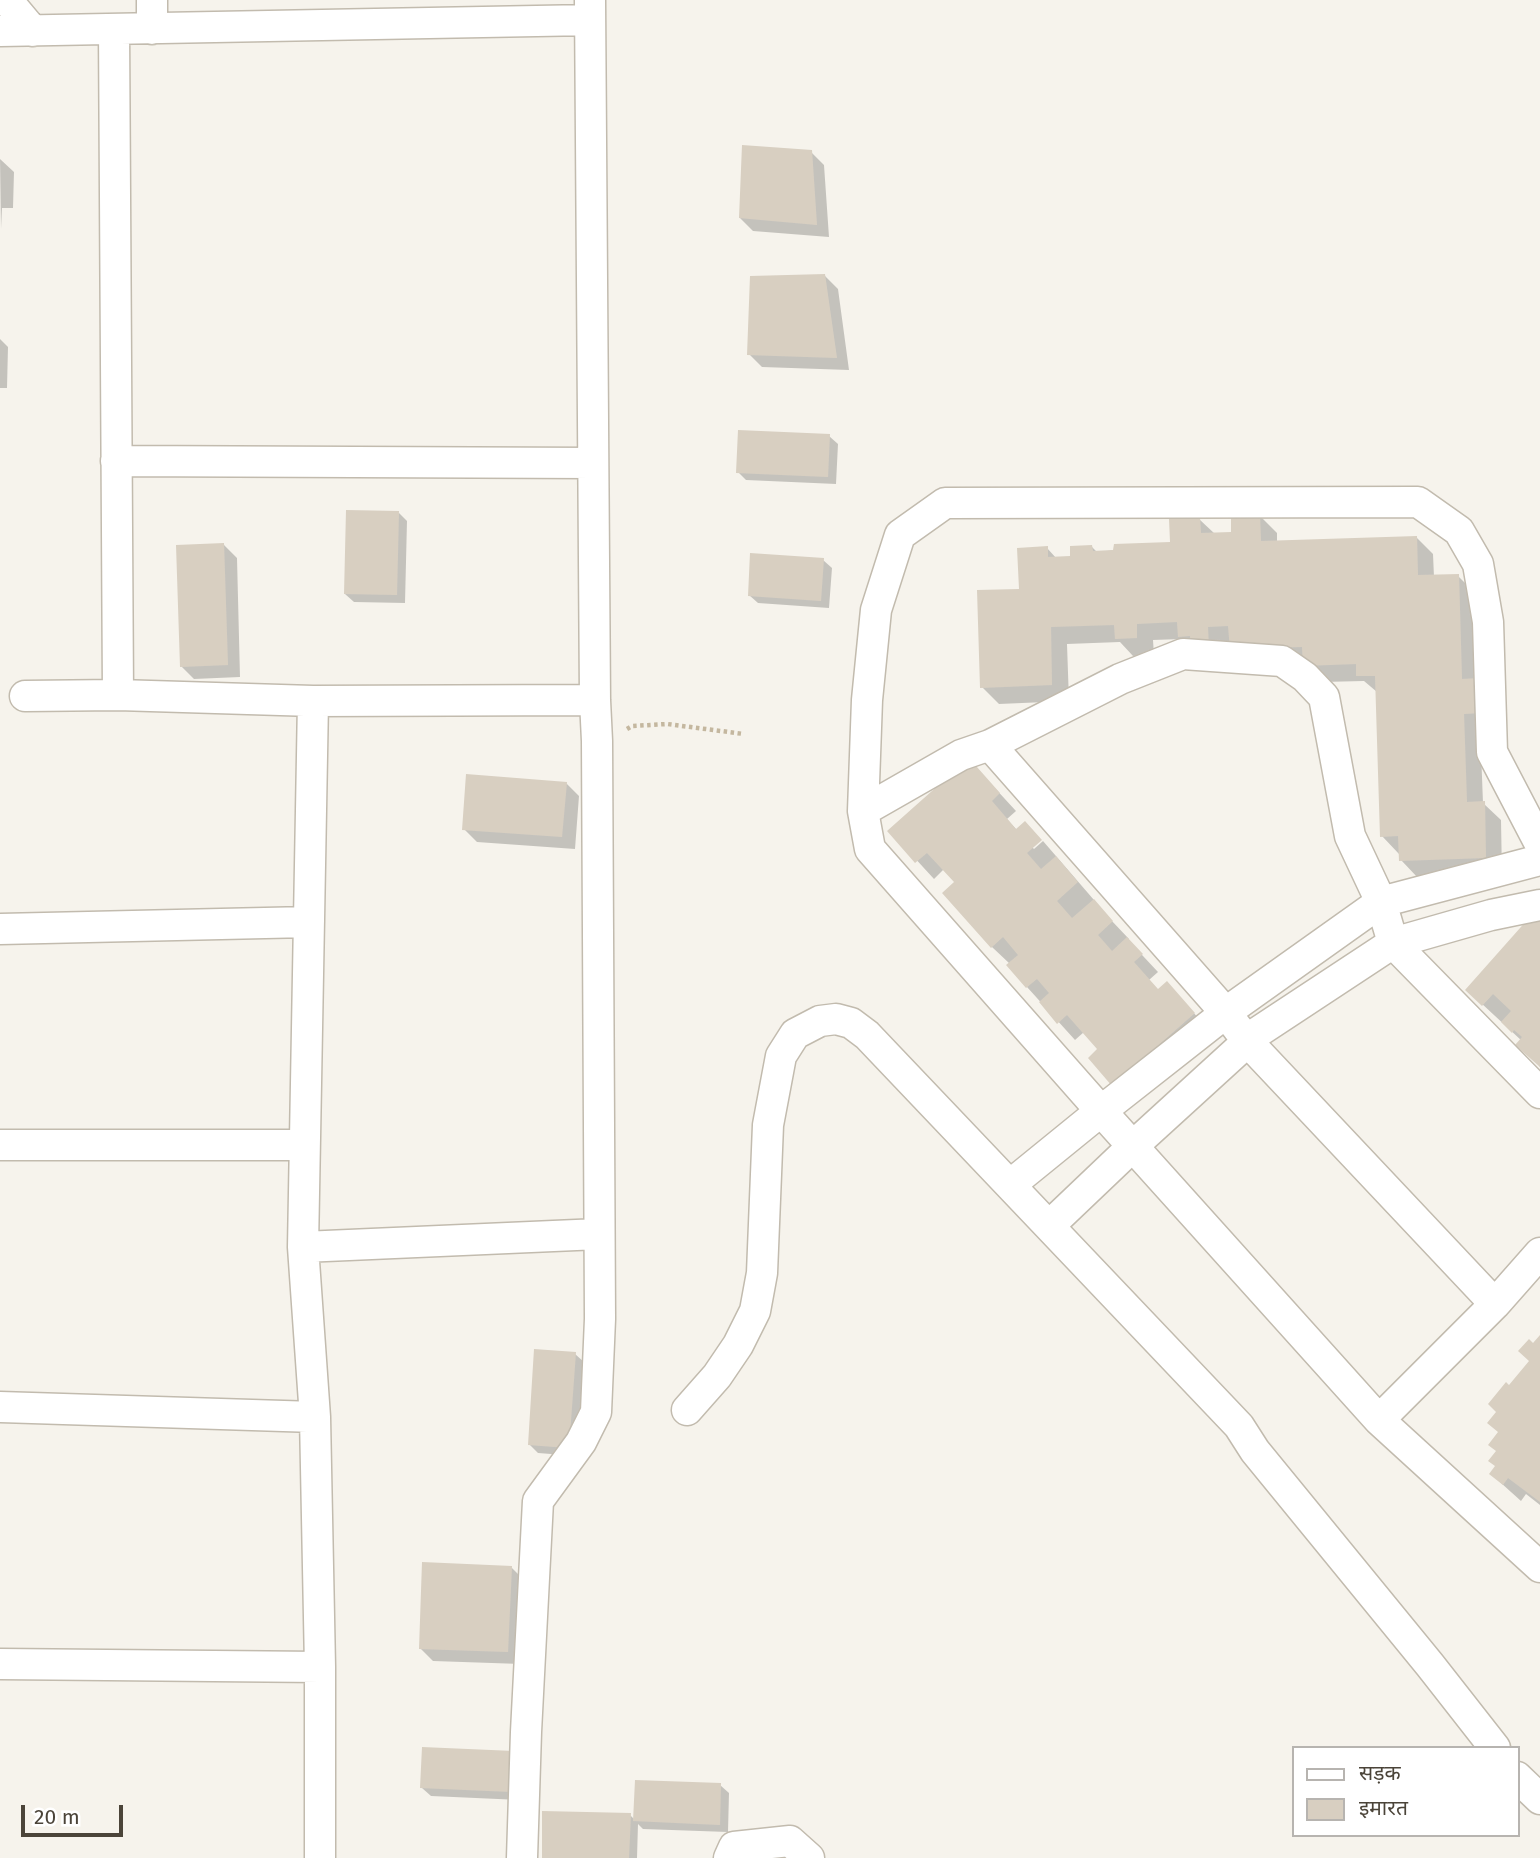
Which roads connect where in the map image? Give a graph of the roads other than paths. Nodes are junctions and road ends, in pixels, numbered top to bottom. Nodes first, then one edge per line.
1 (7, 0) edge
2 (590, 10) edge
3 (283, 13) edge
4 (152, 14) edge
5 (114, 29) junction
6 (0, 31) edge
7 (33, 31) junction
8 (116, 461) junction
9 (593, 463) junction
10 (118, 695) junction
11 (25, 696) dead end
12 (595, 700) junction
13 (313, 701) junction
14 (990, 745) junction
15 (863, 811) junction
16 (1540, 844) edge
17 (1540, 860) edge
18 (1381, 902) junction
19 (1540, 905) edge
20 (309, 922) junction
21 (0, 929) edge
22 (1393, 943) junction
23 (1226, 1013) junction
24 (1248, 1042) junction
25 (1540, 1093) edge
26 (1101, 1111) junction
27 (304, 1144) junction
28 (0, 1145) edge
29 (1133, 1146) junction
30 (1010, 1185) junction
31 (1049, 1226) junction
32 (599, 1234) junction
33 (303, 1247) junction
34 (1540, 1254) edge
35 (1495, 1304) junction
36 (0, 1408) edge
37 (687, 1410) dead end
38 (315, 1417) junction
39 (1379, 1420) junction
40 (1540, 1567) edge
41 (0, 1664) edge
42 (320, 1667) junction
43 (1492, 1746) edge
44 (1519, 1779) edge
45 (1540, 1798) edge
46 (320, 1858) edge
47 (522, 1858) edge
48 (729, 1858) edge
49 (809, 1858) edge

1 - 7 street
2 - 3 street
2 - 9 street
3 - 4 street
4 - 5 street
5 - 7 street
5 - 8 street
6 - 7 street
8 - 9 street
8 - 10 street
9 - 12 street
10 - 11 street
10 - 13 street
12 - 13 street
12 - 32 street
13 - 20 street
14 - 15 street
14 - 18 street
14 - 23 street
15 - 16 street
15 - 26 street
17 - 18 street
18 - 22 street
18 - 23 street
19 - 22 street
20 - 21 street
20 - 27 street
22 - 24 street
22 - 25 street
23 - 24 street
23 - 26 street
24 - 29 street
24 - 35 street
26 - 29 street
26 - 30 street
27 - 28 street
27 - 33 street
29 - 31 street
29 - 39 street
30 - 31 street
30 - 37 street
31 - 43 street
32 - 33 street
32 - 47 street
33 - 38 street
34 - 35 street
35 - 39 street
36 - 38 street
38 - 42 street
39 - 40 street
41 - 42 street
42 - 46 street
44 - 45 street
48 - 49 street

